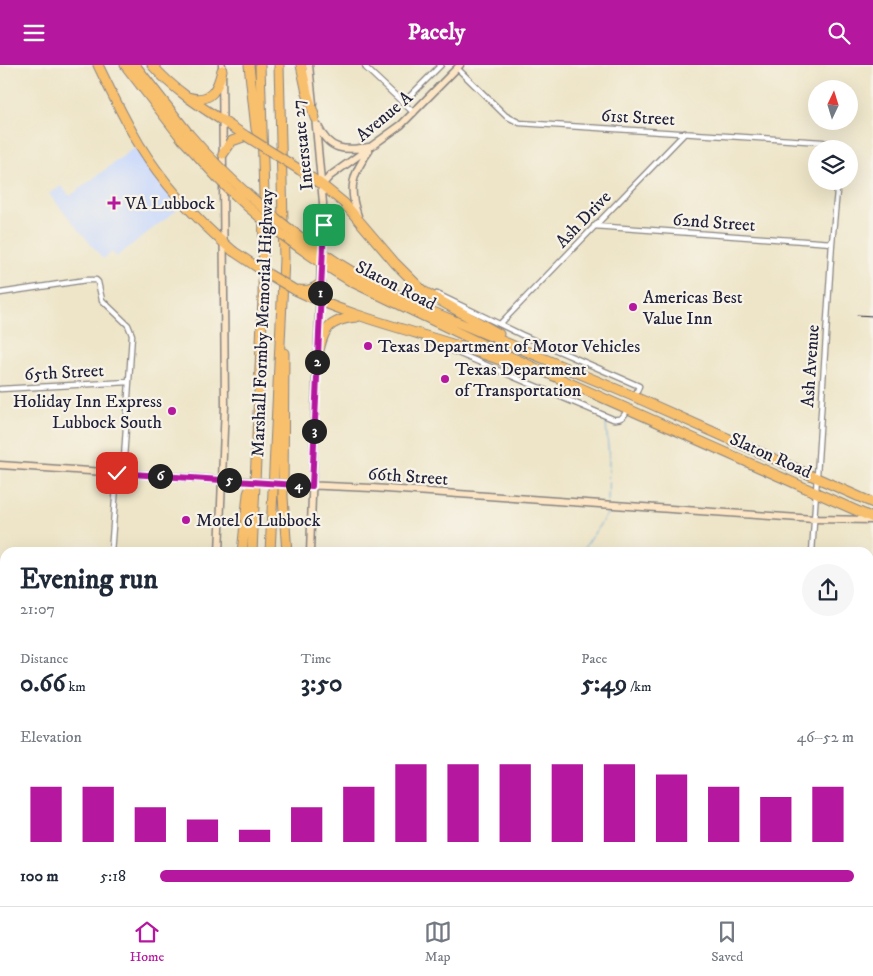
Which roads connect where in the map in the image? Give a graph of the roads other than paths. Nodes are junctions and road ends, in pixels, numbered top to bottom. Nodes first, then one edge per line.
1 (98, 65) edge
2 (125, 65) edge
3 (136, 65) edge
4 (152, 65) edge
5 (249, 65) edge
6 (260, 65) edge
7 (279, 65) edge
8 (301, 65) edge
9 (309, 65) edge
10 (365, 65) edge
11 (441, 65) edge
12 (222, 67) edge
13 (459, 67) edge
14 (186, 97) junction
15 (403, 103) junction
16 (414, 113) junction
17 (315, 118) junction
18 (222, 120) junction
19 (685, 133) junction
20 (185, 136) junction
21 (246, 136) junction
22 (808, 140) edge
23 (373, 146) junction
24 (263, 151) junction
25 (223, 154) junction
26 (322, 185) junction
27 (837, 190) edge
28 (359, 219) junction
29 (594, 226) junction
30 (223, 243) junction
31 (832, 243) junction
32 (284, 259) junction
33 (354, 278) junction
34 (413, 281) junction
35 (321, 283) junction
36 (295, 290) junction
37 (0, 293) edge
38 (320, 302) junction
39 (360, 316) junction
40 (500, 324) junction
41 (393, 327) junction
42 (534, 354) junction
43 (317, 359) junction
44 (129, 382) junction
45 (0, 389) edge
46 (580, 389) junction
47 (635, 397) junction
48 (628, 410) junction
49 (0, 465) edge
50 (256, 470) junction
51 (120, 474) junction
52 (817, 478) junction
53 (225, 480) junction
54 (312, 486) junction
55 (816, 493) junction
56 (873, 503) edge
57 (814, 519) junction
58 (873, 519) edge
59 (113, 547) edge
60 (219, 547) edge
61 (243, 547) edge
62 (252, 547) edge
63 (270, 547) edge
64 (286, 547) edge
65 (311, 547) edge
66 (812, 547) edge

1 - 30 highway
2 - 20 highway
3 - 20 highway
4 - 14 highway
5 - 24 highway
6 - 24 highway, Marshall Formby Memorial Highway
7 - 32 highway, Marshall Formby Memorial Highway
8 - 17 highway
9 - 17 main road, Interstate 27
10 - 15 street
11 - 15 street, Avenue A
12 - 14 highway
12 - 18 main road
13 - 16 main road, Avenue A
13 - 19 street, 61st Street
14 - 18 highway
15 - 16 street
16 - 23 main road, Avenue A
17 - 23 main road
17 - 26 main road, Interstate 27
18 - 21 highway
18 - 25 main road
19 - 22 street, 61st Street
19 - 29 street, Ash Drive
20 - 33 highway, Slaton Road, bridge
21 - 25 highway
21 - 26 highway, bridge
23 - 26 main road, Avenue A
23 - 28 main road
24 - 50 highway, Marshall Formby Memorial Highway
25 - 30 main road
26 - 28 highway
26 - 35 main road, Interstate 27
27 - 31 street, Ash Avenue
28 - 34 highway
29 - 31 street, 62nd Street
29 - 40 street, Ash Drive
30 - 36 highway, bridge
30 - 53 main road
31 - 52 street, Ash Avenue
32 - 63 highway, Marshall Formby Memorial Highway
32 - 64 highway
33 - 42 highway, Slaton Road
33 - 46 highway, Slaton Road
34 - 40 street, Slaton Road
34 - 42 highway
35 - 36 highway
35 - 38 main road, Interstate 27
36 - 38 highway
37 - 44 street
38 - 39 highway
38 - 43 main road, Interstate 27
39 - 41 highway
39 - 43 highway
40 - 47 street, Slaton Road
41 - 46 highway
41 - 48 street, Slaton Road
42 - 47 highway, Slaton Road
43 - 54 main road, Interstate 27
44 - 45 street, 65th Street
44 - 51 street
46 - 48 highway, Slaton Road
47 - 48 highway
47 - 52 highway, Slaton Road
48 - 55 highway, Slaton Road
49 - 51 main road, 66th Street
50 - 61 highway
50 - 62 highway, Marshall Formby Memorial Highway
51 - 53 main road, 66th Street
51 - 59 street
52 - 55 street, Ash Avenue
52 - 56 highway, Slaton Road
53 - 54 main road, 66th Street, bridge
53 - 60 main road
54 - 57 main road, 66th Street
54 - 65 main road, Interstate 27
55 - 57 street, Ash Avenue
55 - 58 highway, Slaton Road
57 - 58 main road, 66th Street
57 - 66 street, Ash Avenue

